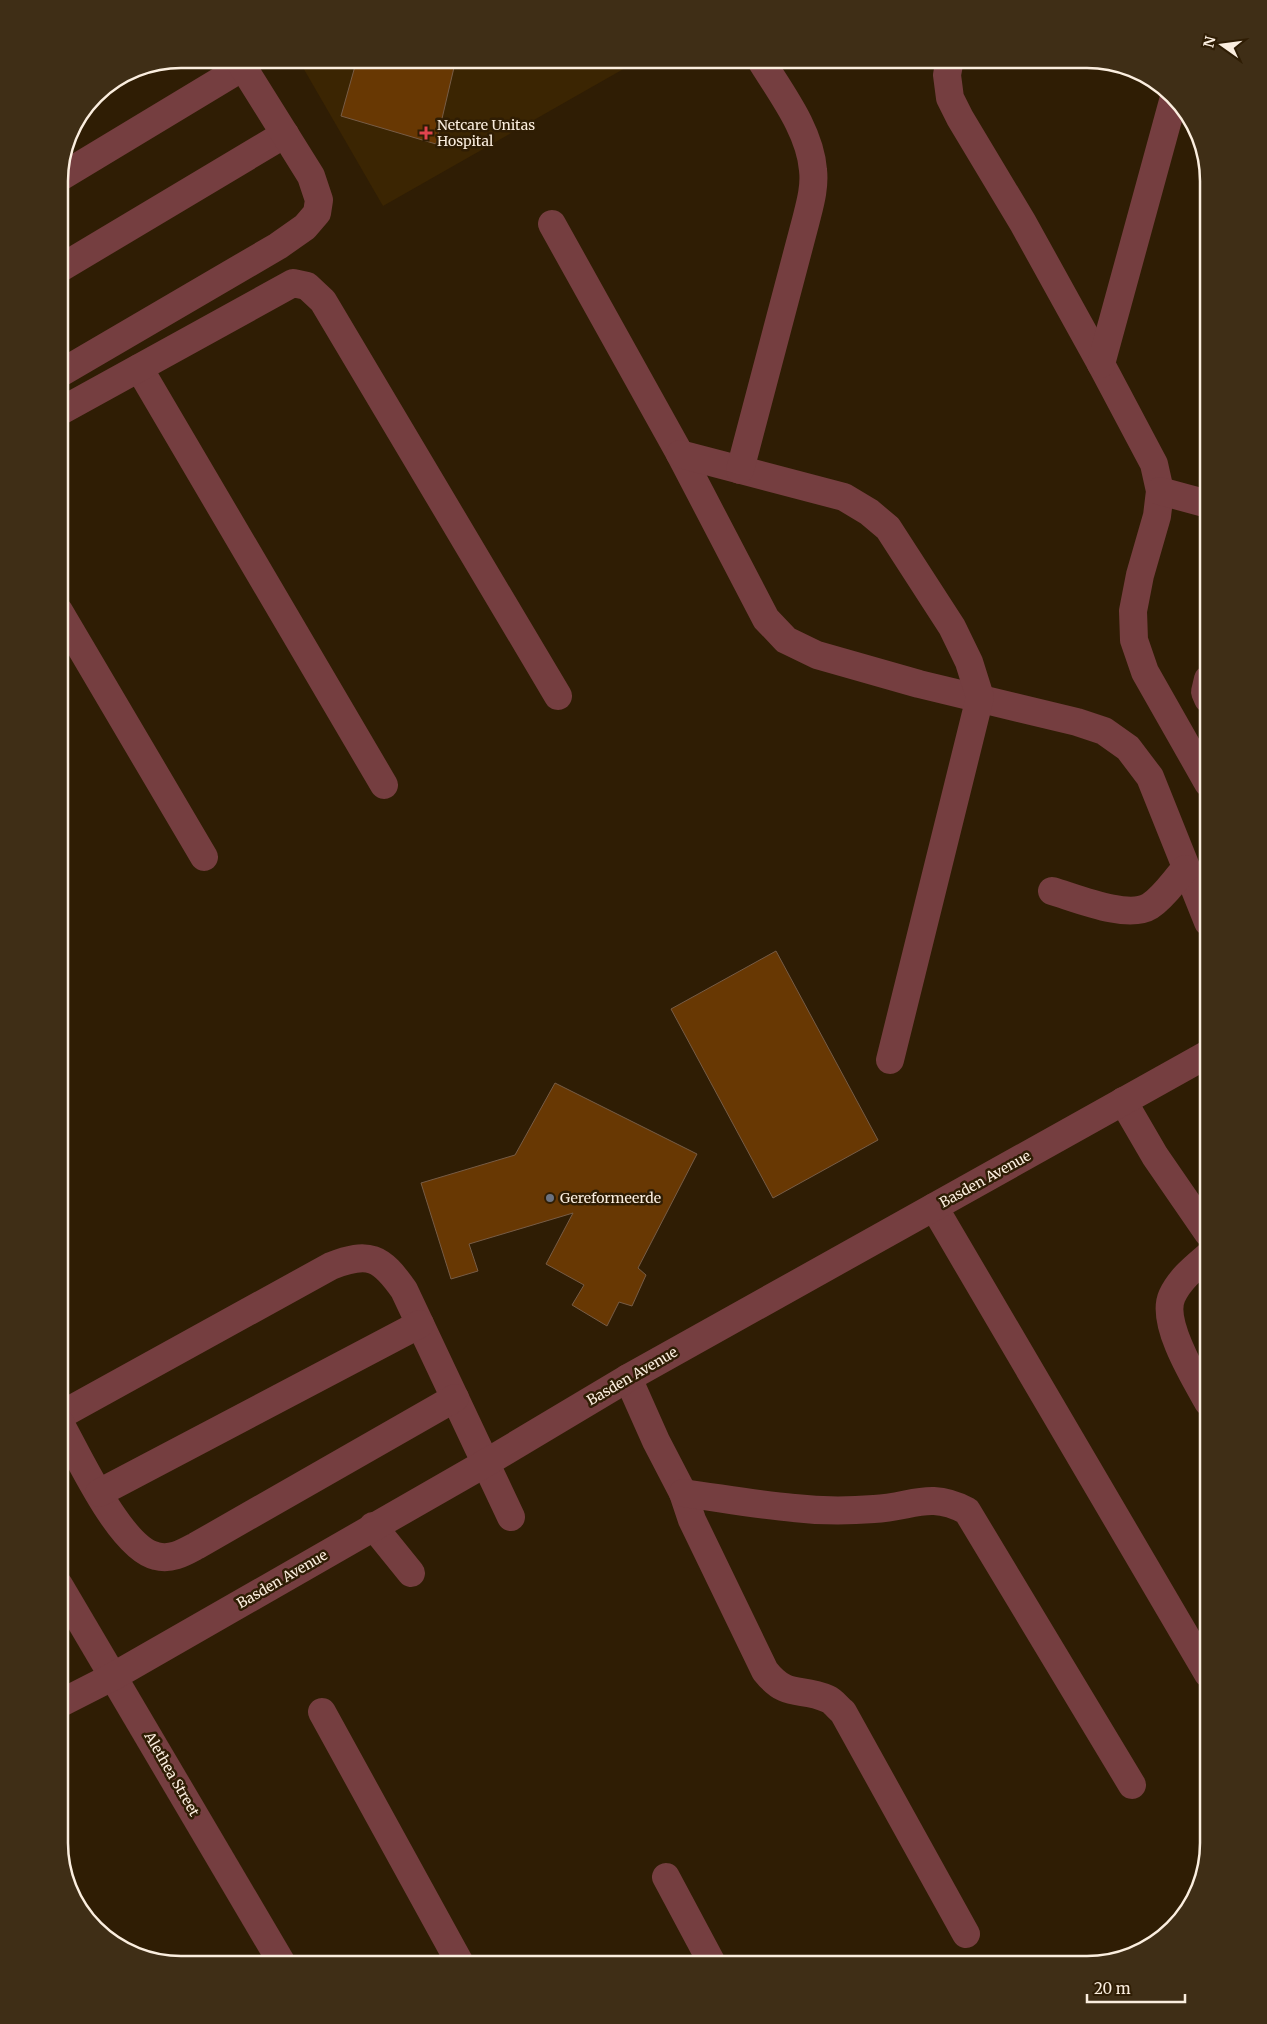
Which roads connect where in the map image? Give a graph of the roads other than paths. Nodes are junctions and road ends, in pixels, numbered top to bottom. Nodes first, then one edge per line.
1 (233, 68) edge
2 (244, 68) edge
3 (765, 68) edge
4 (948, 68) edge
5 (1171, 107) edge
6 (285, 134) junction
7 (68, 172) edge
8 (552, 224) dead end
9 (68, 264) edge
10 (1101, 364) junction
11 (139, 368) junction
12 (68, 369) edge
13 (68, 407) edge
14 (680, 454) junction
15 (740, 470) junction
16 (1160, 490) junction
17 (1200, 502) edge
18 (68, 626) edge
19 (558, 696) dead end
20 (980, 697) junction
21 (1200, 769) edge
22 (384, 785) dead end
23 (204, 857) dead end
24 (1185, 869) junction
25 (1052, 891) dead end
26 (1200, 904) edge
27 (1200, 1058) edge
28 (890, 1060) dead end
29 (1123, 1101) junction
30 (934, 1207) junction
31 (1200, 1221) edge
32 (1200, 1263) edge
33 (420, 1324) junction
34 (628, 1378) junction
35 (1200, 1388) edge
36 (454, 1398) junction
37 (68, 1411) edge
38 (68, 1437) edge
39 (484, 1464) junction
40 (99, 1493) junction
41 (684, 1493) junction
42 (511, 1517) dead end
43 (373, 1526) junction
44 (411, 1573) dead end
45 (68, 1600) edge
46 (1200, 1660) edge
47 (114, 1676) junction
48 (68, 1699) edge
49 (322, 1712) dead end
50 (1132, 1785) dead end
51 (666, 1876) dead end
52 (966, 1934) dead end
53 (278, 1956) edge
54 (456, 1956) edge
55 (708, 1956) edge

1 - 7 street
2 - 6 street
3 - 15 street
4 - 10 street
5 - 10 street
6 - 9 street
6 - 12 street
8 - 14 street
10 - 16 street
11 - 13 street
11 - 19 street
11 - 22 street
14 - 15 street
14 - 20 street
15 - 20 street
16 - 17 street
16 - 21 street
18 - 23 street
20 - 24 street
20 - 28 street
24 - 25 street
24 - 26 street
27 - 29 street, Basden Avenue
29 - 30 street, Basden Avenue
29 - 31 street
30 - 34 street, Basden Avenue
30 - 46 street
32 - 35 street
33 - 36 street
33 - 37 street
33 - 40 street
34 - 39 street, Basden Avenue
34 - 41 street
36 - 39 street
36 - 40 street
38 - 40 street
39 - 42 street
39 - 43 street, Basden Avenue
41 - 50 street
41 - 52 street
43 - 44 street
43 - 47 street, Basden Avenue
45 - 47 street, Alethea Street
47 - 48 street, Basden Avenue
47 - 53 street, Alethea Street
49 - 54 street
51 - 55 street

